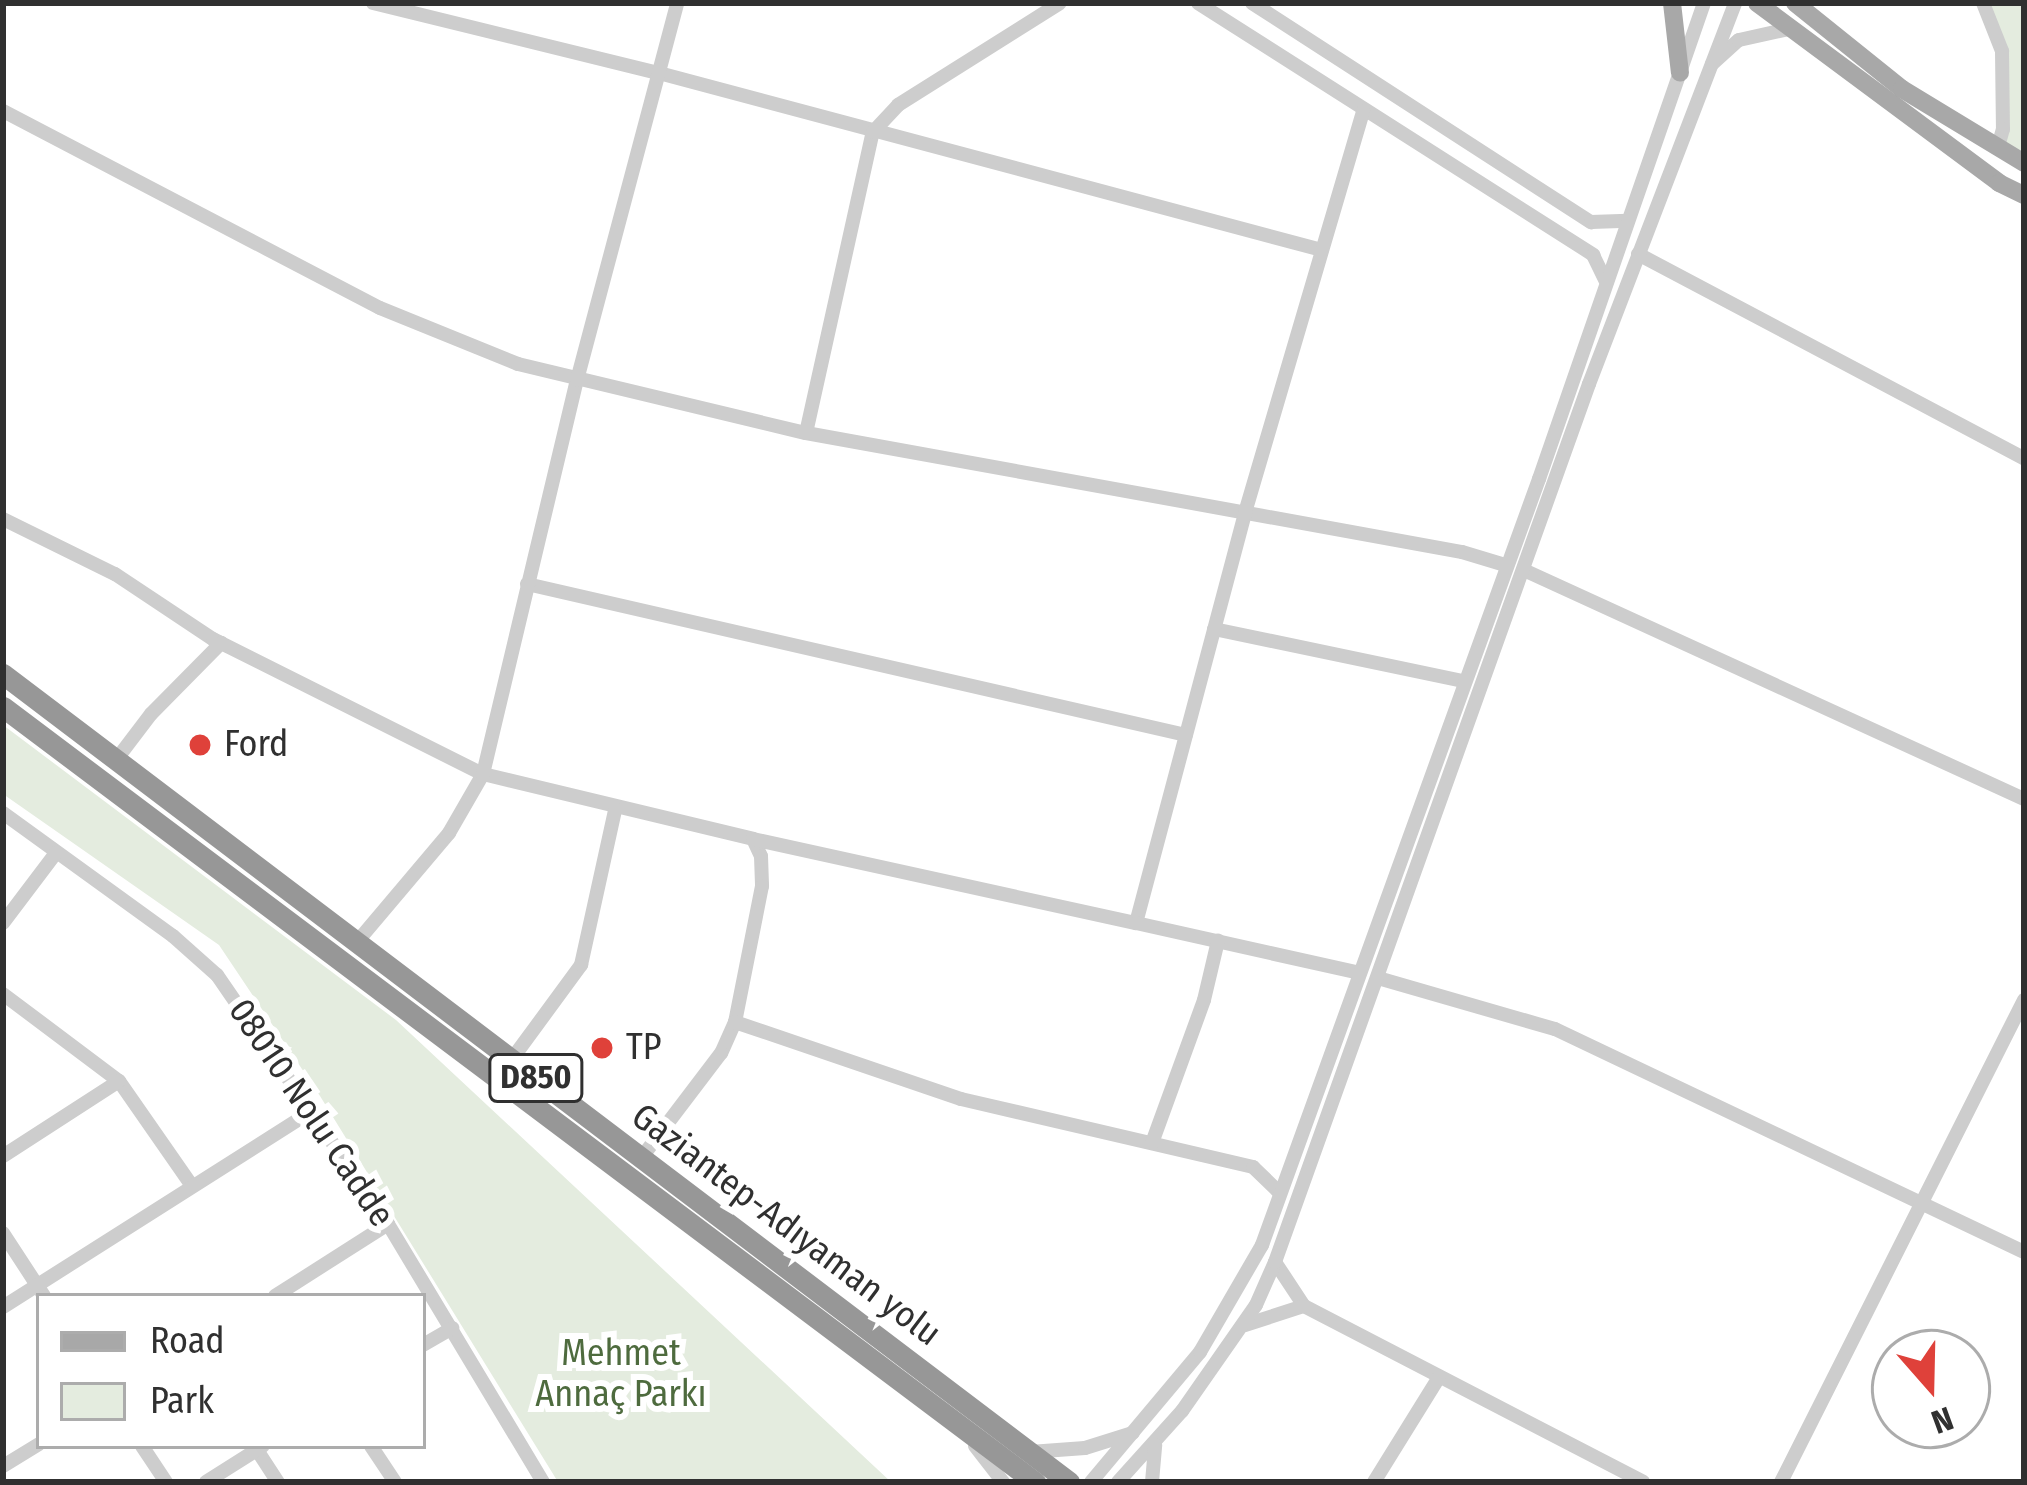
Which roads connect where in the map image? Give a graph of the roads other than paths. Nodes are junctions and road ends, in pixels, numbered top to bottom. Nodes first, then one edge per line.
1 (373, 3) edge
2 (677, 3) edge
3 (1060, 3) edge
4 (1198, 3) edge
5 (1252, 3) edge
6 (1672, 3) edge
7 (1704, 3) edge
8 (1735, 3) edge
9 (1757, 3) edge
10 (1795, 3) edge
11 (1983, 3) edge
12 (1793, 28) junction
13 (1708, 67) junction
14 (659, 73) junction
15 (1680, 73) junction
16 (3, 111) edge
17 (1363, 111) junction
18 (873, 132) junction
19 (1998, 147) junction
20 (2024, 163) edge
21 (2024, 195) edge
22 (1628, 221) junction
23 (1322, 250) junction
24 (1638, 254) junction
25 (1605, 280) junction
26 (577, 380) junction
27 (806, 433) junction
28 (2024, 458) edge
29 (1244, 516) junction
30 (3, 519) edge
31 (1505, 566) junction
32 (1526, 572) junction
33 (527, 584) junction
34 (1214, 629) junction
35 (220, 643) junction
36 (3, 674) edge
37 (1462, 681) junction
38 (3, 707) edge
39 (1186, 735) junction
40 (116, 760) junction
41 (483, 774) junction
42 (2024, 800) edge
43 (615, 809) junction
44 (3, 813) edge
45 (753, 839) junction
46 (56, 853) junction
47 (1136, 922) junction
48 (3, 923) edge
49 (1218, 941) junction
50 (357, 942) junction
51 (1359, 973) junction
52 (1378, 979) junction
53 (3, 994) edge
54 (2024, 1000) edge
55 (735, 1022) junction
56 (512, 1059) junction
57 (119, 1081) junction
58 (312, 1111) junction
59 (1152, 1142) junction
60 (3, 1156) edge
61 (642, 1157) junction
62 (192, 1186) junction
63 (1280, 1192) junction
64 (1919, 1202) junction
65 (388, 1224) junction
66 (3, 1233) edge
67 (2024, 1252) edge
68 (1275, 1262) junction
69 (40, 1290) edge
70 (280, 1293) edge
71 (1304, 1306) junction
72 (3, 1307) edge
73 (1240, 1327) junction
74 (452, 1328) junction
75 (426, 1343) edge
76 (1438, 1377) junction
77 (963, 1433) junction
78 (1133, 1433) junction
79 (1155, 1445) junction
80 (36, 1446) edge
81 (144, 1449) edge
82 (258, 1449) edge
83 (261, 1449) edge
84 (373, 1449) edge
85 (1030, 1452) junction
86 (3, 1466) edge
87 (166, 1482) edge
88 (206, 1482) edge
89 (278, 1482) edge
90 (395, 1482) edge
91 (543, 1482) edge
92 (1003, 1482) edge
93 (1035, 1482) edge
94 (1069, 1482) edge
95 (1091, 1482) edge
96 (1118, 1482) edge
97 (1152, 1482) edge
98 (1374, 1482) edge
99 (1643, 1482) edge
100 (1780, 1482) edge

1 - 14 street
2 - 14 street
3 - 18 street
4 - 17 street
5 - 22 street
6 - 15 main road
7 - 15 street
8 - 13 street
9 - 12 main road
10 - 19 main road
11 - 19 street
12 - 13 street
12 - 21 main road
13 - 24 street
14 - 18 street
14 - 26 street
15 - 22 street
16 - 26 street
17 - 23 street
17 - 25 street
18 - 23 street
18 - 27 street
19 - 20 main road
22 - 25 street
23 - 29 street
24 - 28 street
24 - 32 street
25 - 31 street
26 - 27 street
26 - 33 street
27 - 29 street
29 - 31 street
29 - 34 street
30 - 35 street
31 - 37 street
32 - 42 street
32 - 52 street
33 - 39 street
33 - 41 street
34 - 37 street
34 - 39 street
35 - 40 street
35 - 41 street
36 - 40 highway, Gaziantep-Adıyaman yolu / D850
37 - 51 street
38 - 77 highway, Gaziantep-Adıyaman yolu / D850
39 - 47 street
40 - 50 highway, Gaziantep-Adıyaman yolu / D850
41 - 43 street
41 - 50 street
43 - 45 street
43 - 56 street
44 - 46 street, 08010 Nolu Cadde
45 - 47 street
45 - 55 street
46 - 48 street
46 - 58 street, 08010 Nolu Cadde
47 - 49 street
49 - 51 street
49 - 59 street
50 - 56 highway, Gaziantep-Adıyaman yolu / D850
51 - 63 street
52 - 64 street
52 - 68 street
53 - 57 street
54 - 64 street
55 - 59 street
55 - 61 street
56 - 61 highway, Gaziantep-Adıyaman yolu / D850
57 - 60 street
57 - 62 street
58 - 62 street
58 - 65 street, 08010 Nolu Cadde
59 - 63 street
61 - 85 highway, Gaziantep-Adıyaman yolu / D850
62 - 69 street
63 - 78 street
64 - 67 street
64 - 100 street
65 - 70 street
65 - 74 street, 08010 Nolu Cadde
66 - 69 street
68 - 71 street
68 - 73 street
69 - 72 street
71 - 73 street
71 - 76 street
73 - 79 street
74 - 75 street
74 - 91 street, 08010 Nolu Cadde
76 - 98 street
76 - 99 street
77 - 92 street
77 - 93 highway, Gaziantep-Adıyaman yolu / D850
78 - 85 street
78 - 95 street
79 - 96 street
79 - 97 street
80 - 86 street
81 - 87 street
82 - 88 street
83 - 89 street
84 - 90 street
85 - 94 highway, Gaziantep-Adıyaman yolu / D850

